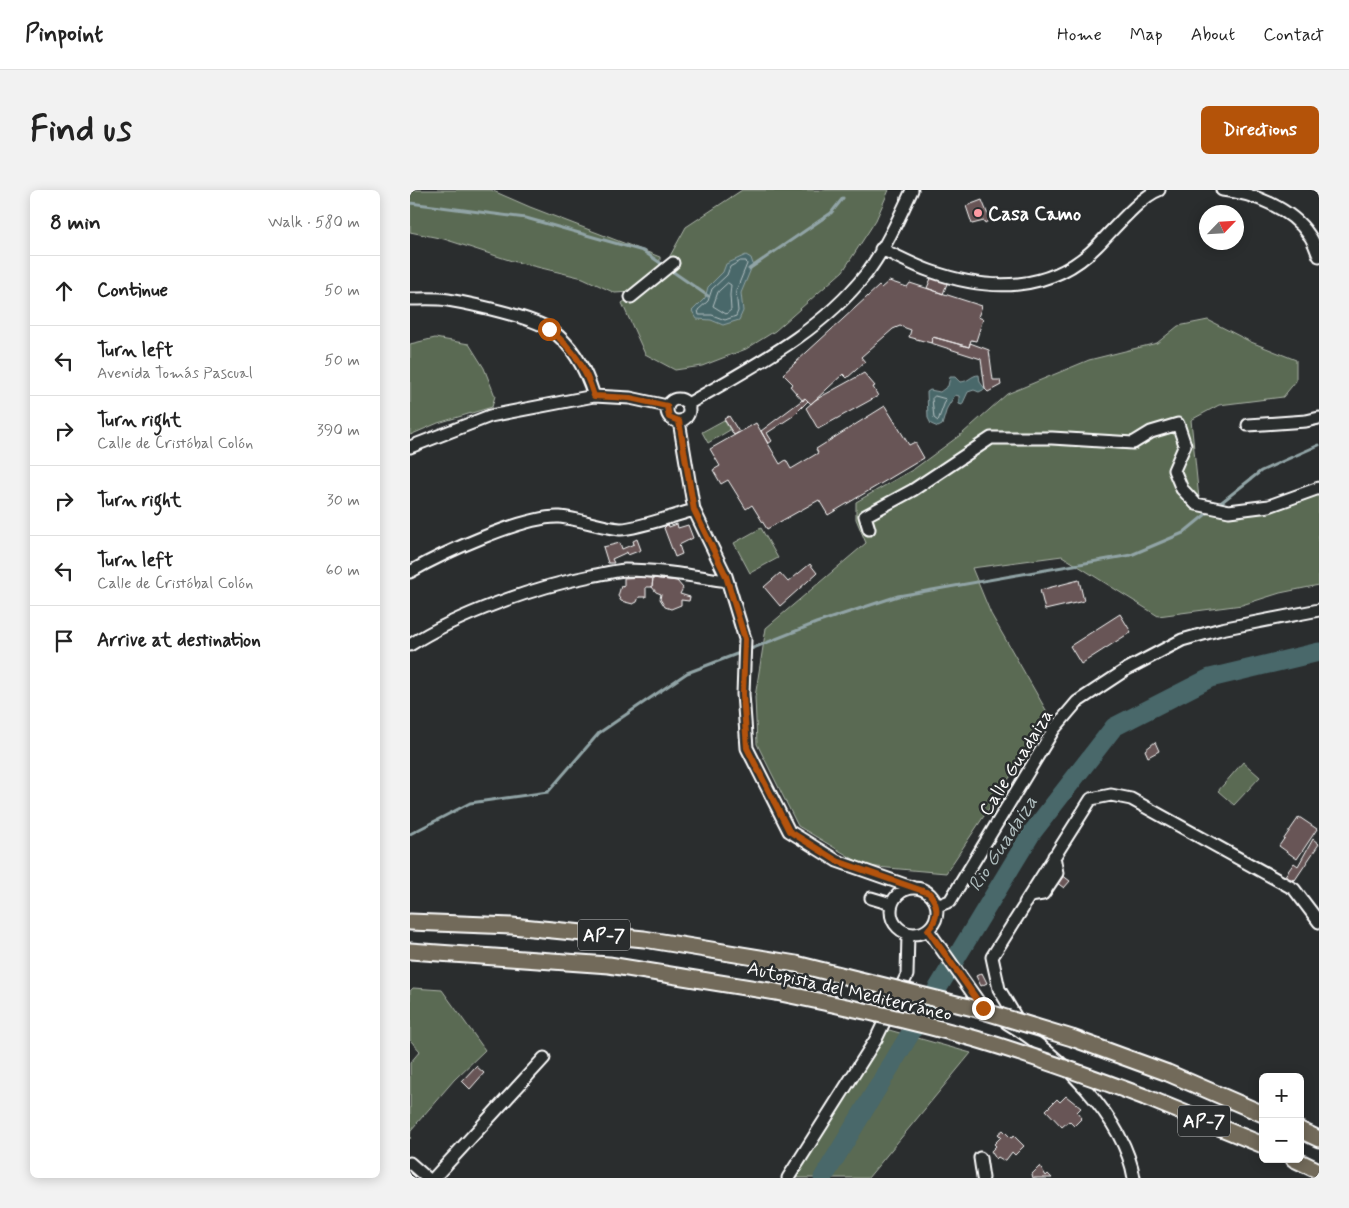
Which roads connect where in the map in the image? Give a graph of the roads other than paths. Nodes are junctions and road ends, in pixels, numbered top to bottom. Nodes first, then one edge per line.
1 (912, 190) edge
2 (1159, 190) edge
3 (1222, 190) edge
4 (881, 249) junction
5 (1319, 256) edge
6 (672, 263) dead end
7 (631, 297) dead end
8 (410, 298) edge
9 (594, 396) junction
10 (688, 404) junction
11 (667, 406) junction
12 (1319, 418) edge
13 (679, 421) junction
14 (1248, 425) dead end
15 (410, 447) edge
16 (1319, 488) edge
17 (694, 510) junction
18 (869, 529) dead end
19 (410, 572) edge
20 (727, 581) junction
21 (1319, 610) edge
22 (410, 645) edge
23 (914, 888) junction
24 (871, 898) dead end
25 (891, 904) junction
26 (937, 906) junction
27 (410, 922) edge
28 (1319, 922) edge
29 (928, 930) junction
30 (908, 934) junction
31 (410, 951) edge
32 (1026, 1034) junction
33 (544, 1058) dead end
34 (1259, 1112) edge
35 (1304, 1132) edge
36 (1319, 1139) edge
37 (1259, 1143) edge
38 (980, 1158) dead end
39 (410, 1163) edge
40 (1302, 1163) edge
41 (1319, 1171) edge
42 (427, 1178) edge
43 (434, 1178) edge
44 (788, 1178) edge
45 (983, 1178) edge
46 (1134, 1178) edge

1 - 4 street
2 - 4 street
3 - 5 street
4 - 10 street
6 - 7 street
8 - 9 street
9 - 11 street
9 - 15 street
10 - 11 street
10 - 13 street
11 - 13 street
12 - 14 street
13 - 17 street
16 - 18 street
17 - 19 street
17 - 20 street
20 - 22 street
20 - 23 street
21 - 26 street, Calle Guadaiza
23 - 25 street
23 - 26 street
24 - 25 street
25 - 30 street
26 - 29 street
27 - 34 highway, Autopista del Mediterráneo / AP-7, bridge
28 - 32 street
29 - 30 street
29 - 32 street
30 - 44 street
31 - 37 highway, Autopista del Mediterráneo / AP-7, bridge
32 - 46 street
33 - 43 street
35 - 36 highway
38 - 45 street
39 - 42 street
40 - 41 highway

